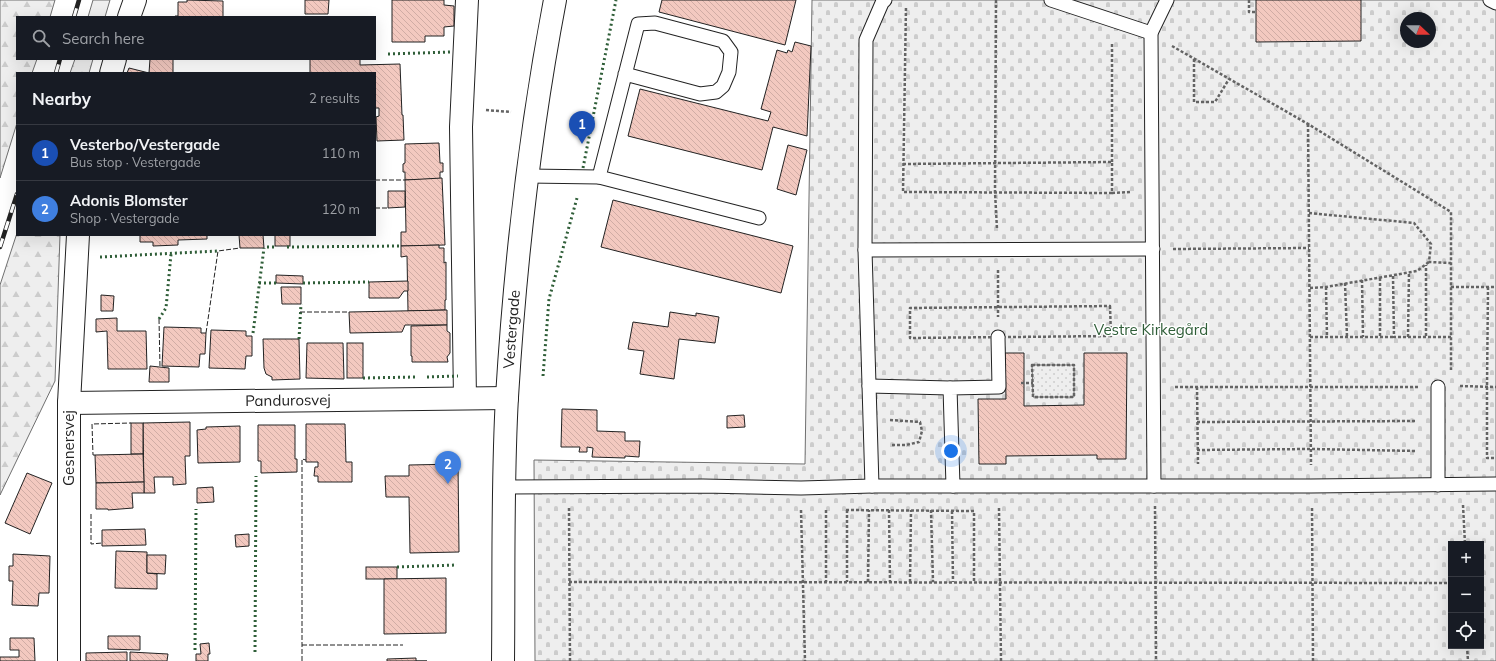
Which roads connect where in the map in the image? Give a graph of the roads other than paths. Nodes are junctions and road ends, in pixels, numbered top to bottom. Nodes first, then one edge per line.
1 (135, 0) edge
2 (466, 0) edge
3 (555, 0) edge
4 (885, 0) edge
5 (1050, 0) edge
6 (1167, 0) edge
7 (1490, 0) edge
8 (1496, 3) edge
9 (129, 16) edge
10 (1151, 33) junction
11 (115, 60) edge
12 (111, 72) edge
13 (625, 74) junction
14 (528, 176) junction
15 (599, 177) junction
16 (760, 218) dead end
17 (78, 236) edge
18 (1153, 249) junction
19 (865, 250) junction
20 (998, 337) dead end
21 (869, 386) junction
22 (1444, 387) road end
23 (950, 388) junction
24 (465, 398) junction
25 (507, 398) junction
26 (69, 403) junction
27 (1496, 484) edge
28 (1438, 485) junction
29 (872, 486) junction
30 (953, 486) junction
31 (1154, 486) junction
32 (505, 487) junction
33 (69, 661) edge
34 (503, 661) edge

1 - 9 street
2 - 24 street
3 - 14 street, Vestergade
4 - 19 lane
5 - 10 lane
6 - 10 lane
7 - 8 lane
10 - 18 lane
11 - 12 street
13 - 13 lane
13 - 15 lane
14 - 15 lane
14 - 25 street, Vestergade
15 - 16 lane
17 - 26 street, Gesnersvej
18 - 19 lane
18 - 31 lane
19 - 21 lane
20 - 23 lane
21 - 23 lane
21 - 29 lane
22 - 28 lane
23 - 30 lane
24 - 25 street, Pandurosvej
24 - 26 street, Pandurosvej
25 - 32 street, Vestergade
26 - 33 street, Gesnersvej
27 - 28 lane
28 - 31 lane
29 - 30 lane
29 - 32 lane
30 - 31 lane
32 - 34 street, Vestergade

